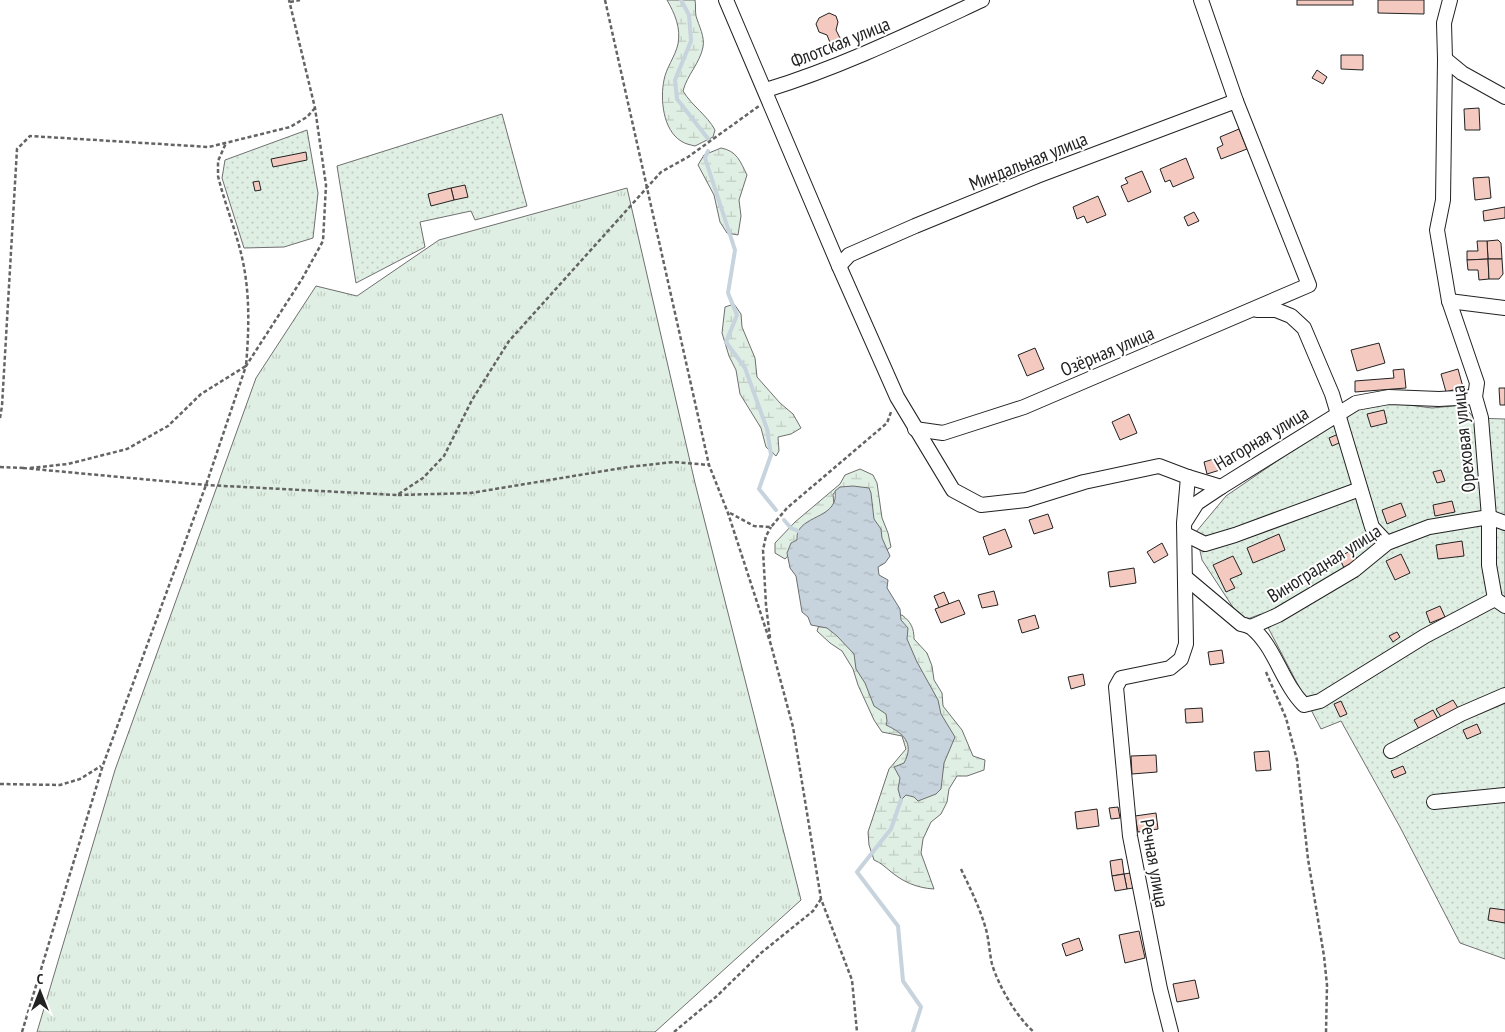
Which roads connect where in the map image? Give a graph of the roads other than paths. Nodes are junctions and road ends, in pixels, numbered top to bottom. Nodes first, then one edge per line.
1 (726, 0) edge
2 (982, 0) edge
3 (1200, 0) edge
4 (1450, 0) edge
5 (1445, 59) junction
6 (766, 90) junction
7 (1505, 97) edge
8 (1236, 100) junction
9 (839, 266) junction
10 (1449, 301) junction
11 (1505, 308) edge
12 (1253, 310) junction
13 (1475, 397) junction
14 (1338, 414) junction
15 (916, 429) junction
16 (1188, 477) junction
17 (1220, 487) junction
18 (1360, 489) junction
19 (1489, 517) junction
20 (1505, 523) edge
21 (1184, 528) junction
22 (1387, 543) junction
23 (1185, 578) junction
24 (1500, 602) edge
25 (1251, 627) junction
26 (1505, 694) edge
27 (1391, 751) dead end
28 (1505, 795) edge
29 (1434, 802) dead end
30 (1172, 1032) edge

1 - 6 street
2 - 6 street, Флотская улица
3 - 8 street
4 - 5 street, Ореховая улица
5 - 7 street
5 - 10 street, Ореховая улица
6 - 9 street
8 - 9 street, Миндальная улица
8 - 12 street, Озёрная улица
9 - 15 street
10 - 11 street
10 - 13 street, Ореховая улица
12 - 14 street
12 - 15 street, Озёрная улица
13 - 14 street, Нагорная улица
13 - 19 street, Ореховая улица
14 - 17 street, Нагорная улица
14 - 18 street
15 - 16 street, Нагорная улица
16 - 17 street, Нагорная улица
16 - 21 street
17 - 21 street
18 - 21 street
18 - 22 street
19 - 20 street
19 - 22 street, Виноградная улица
19 - 24 street, Ореховая улица
21 - 23 street
22 - 25 street, Виноградная улица
23 - 25 street
23 - 30 street, Речная улица
24 - 25 street
26 - 27 street
28 - 29 street

